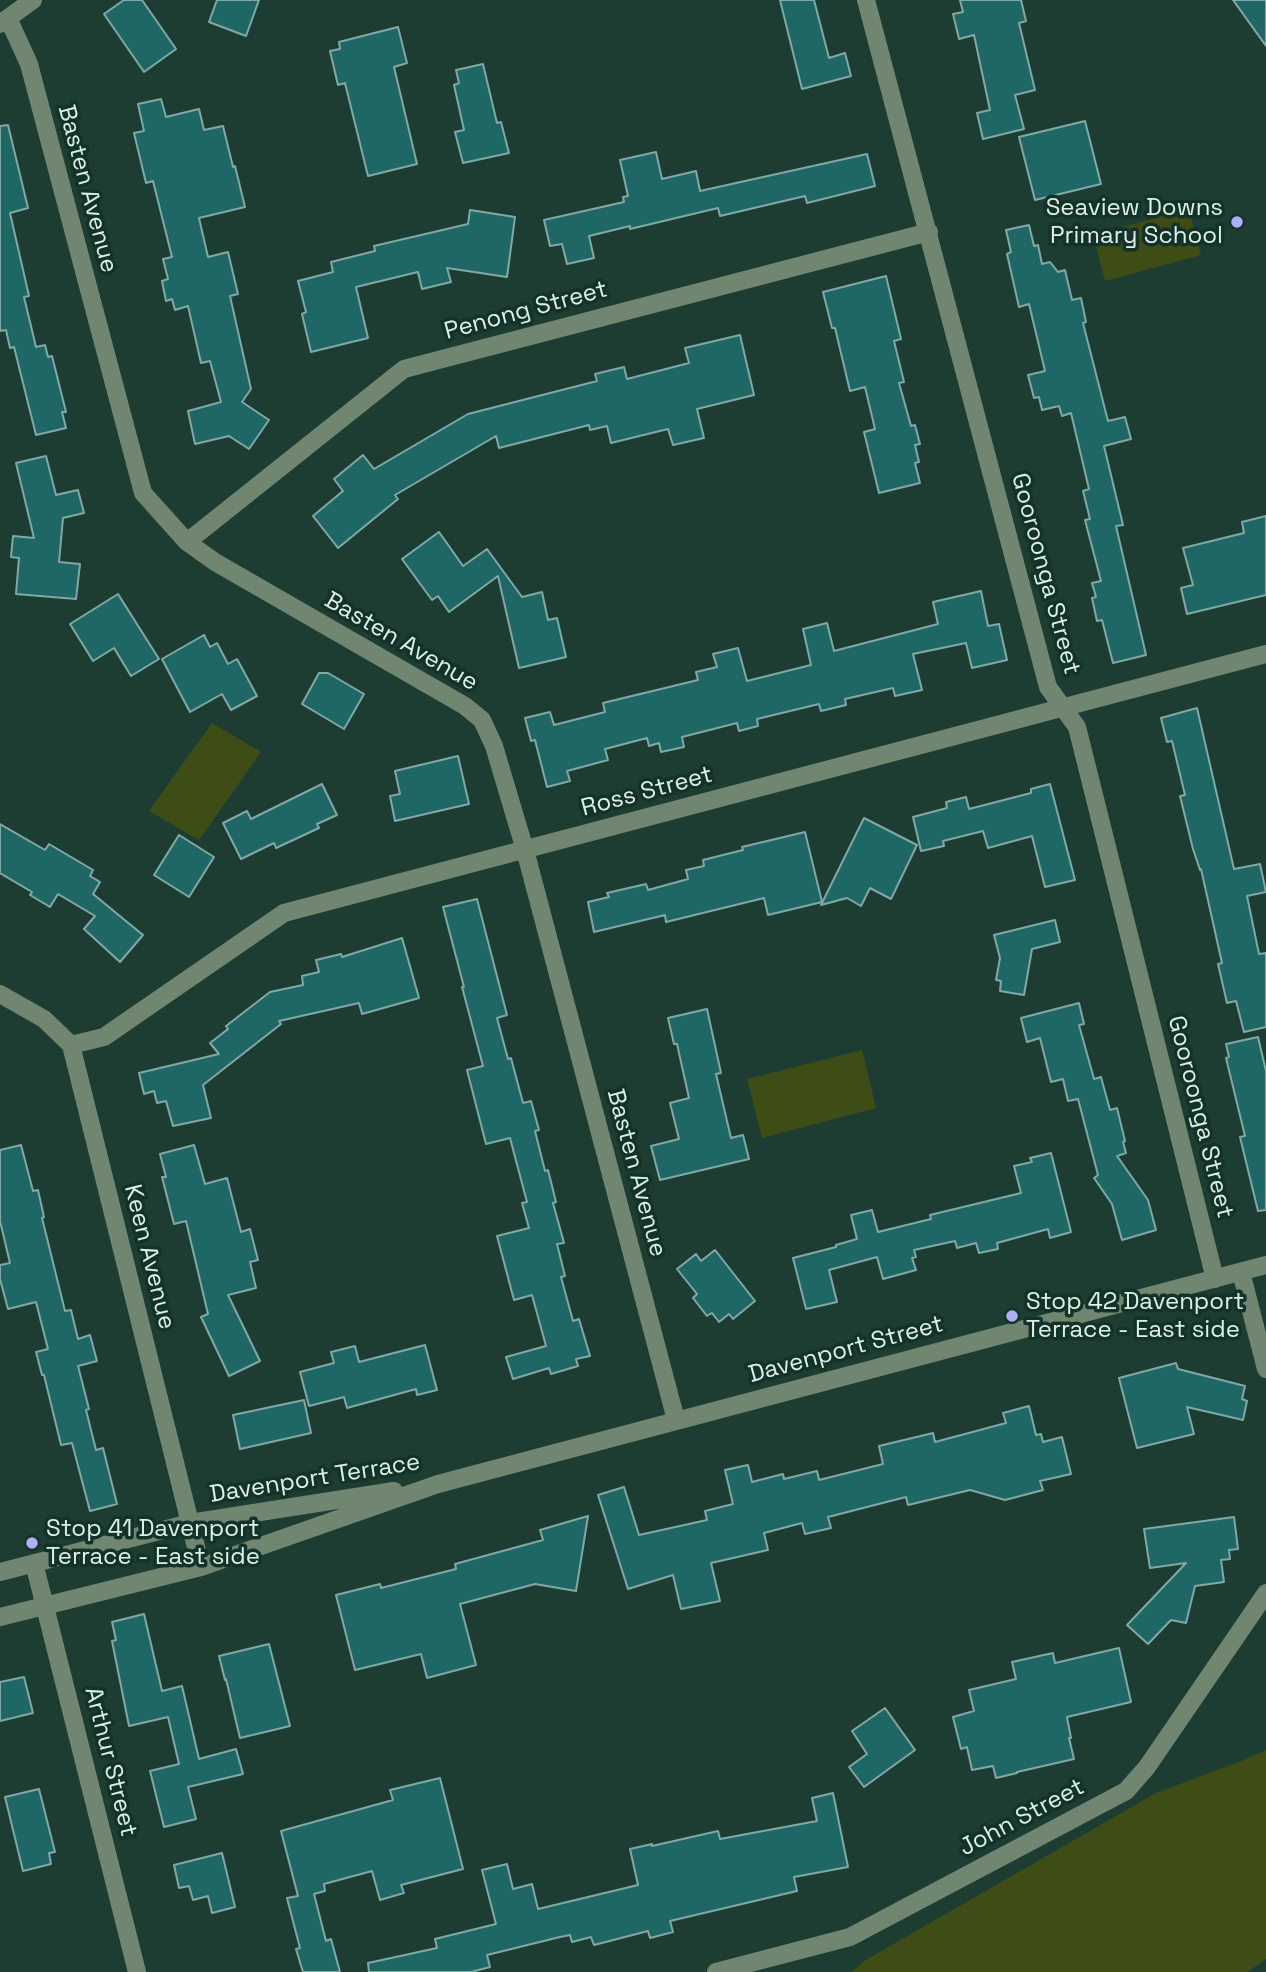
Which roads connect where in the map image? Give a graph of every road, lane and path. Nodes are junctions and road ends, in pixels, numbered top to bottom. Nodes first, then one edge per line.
1 (33, 0) edge
2 (866, 0) edge
3 (4, 21) edge
4 (929, 232) junction
5 (187, 542) junction
6 (1266, 654) edge
7 (1065, 708) junction
8 (525, 850) junction
9 (0, 994) edge
10 (71, 1045) junction
11 (1266, 1265) edge
12 (1241, 1272) junction
13 (1215, 1279) junction
14 (1266, 1369) edge
15 (676, 1420) junction
16 (438, 1484) junction
17 (190, 1523) junction
18 (34, 1563) junction
19 (201, 1567) junction
20 (0, 1572) edge
21 (1266, 1593) edge
22 (45, 1606) junction
23 (0, 1617) edge
24 (137, 1972) edge
25 (716, 1972) edge

1 - 3 street
2 - 4 street, Gooroonga Street
3 - 5 street, Basten Avenue
4 - 5 street, Penong Street
4 - 7 street, Gooroonga Street
5 - 8 street, Basten Avenue
6 - 7 street, Ross Street
7 - 8 street, Ross Street
7 - 13 street, Gooroonga Street
8 - 10 street, Ross Street
8 - 15 street, Basten Avenue
9 - 10 street
10 - 17 street, Keen Avenue
11 - 12 street, Davenport Street
12 - 13 street, Davenport Street
12 - 14 street
13 - 15 street, Davenport Street
15 - 16 street, Davenport Street
16 - 17 street, Davenport Terrace
16 - 19 street, Davenport Terrace
17 - 18 street, Davenport Terrace
17 - 19 street, Keen Avenue
18 - 20 street, Davenport Terrace
18 - 22 street, Arthur Street
19 - 22 street, Davenport Terrace
21 - 25 street, John Street
22 - 23 street, Davenport Terrace
22 - 24 street, Arthur Street

